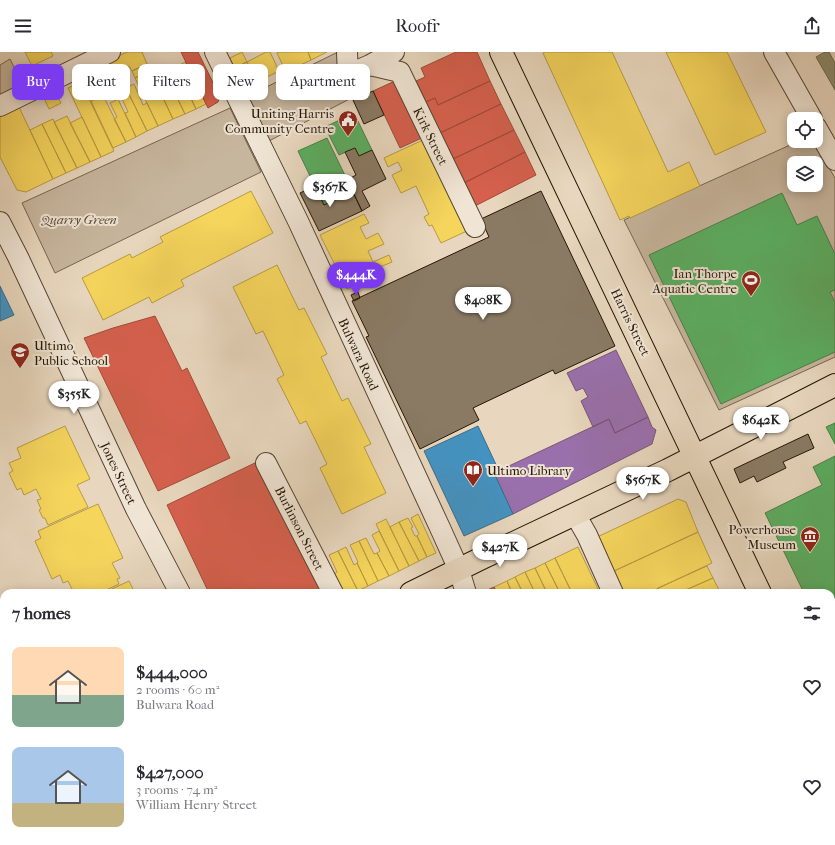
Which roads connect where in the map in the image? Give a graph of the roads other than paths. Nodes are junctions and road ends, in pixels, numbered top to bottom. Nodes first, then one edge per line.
1 (110, 52) edge
2 (215, 52) edge
3 (347, 52) edge
4 (394, 52) edge
5 (501, 52) edge
6 (774, 52) edge
7 (73, 60) edge
8 (348, 64) edge
9 (370, 64) edge
10 (370, 70) edge
11 (0, 106) edge
12 (808, 112) edge
13 (823, 139) edge
14 (835, 160) edge
15 (475, 227) dead end
16 (2, 230) edge
17 (835, 386) edge
18 (694, 457) junction
19 (266, 463) dead end
20 (575, 514) junction
21 (459, 570) junction
22 (178, 589) edge
23 (331, 589) edge
24 (419, 589) edge
25 (465, 589) edge
26 (611, 589) edge
27 (758, 589) edge

1 - 7 street
2 - 21 street, Bulwara Road
3 - 8 street
4 - 9 street
5 - 18 main road, Harris Street
6 - 12 street
7 - 11 street
10 - 15 street, Kirk Street
13 - 14 street
16 - 22 street, Jones Street
17 - 18 main road
18 - 20 main road
18 - 27 main road, Harris Street
19 - 23 street, Burlinson Street
20 - 21 main road
20 - 26 street
21 - 24 main road
21 - 25 street, Bulwara Road

